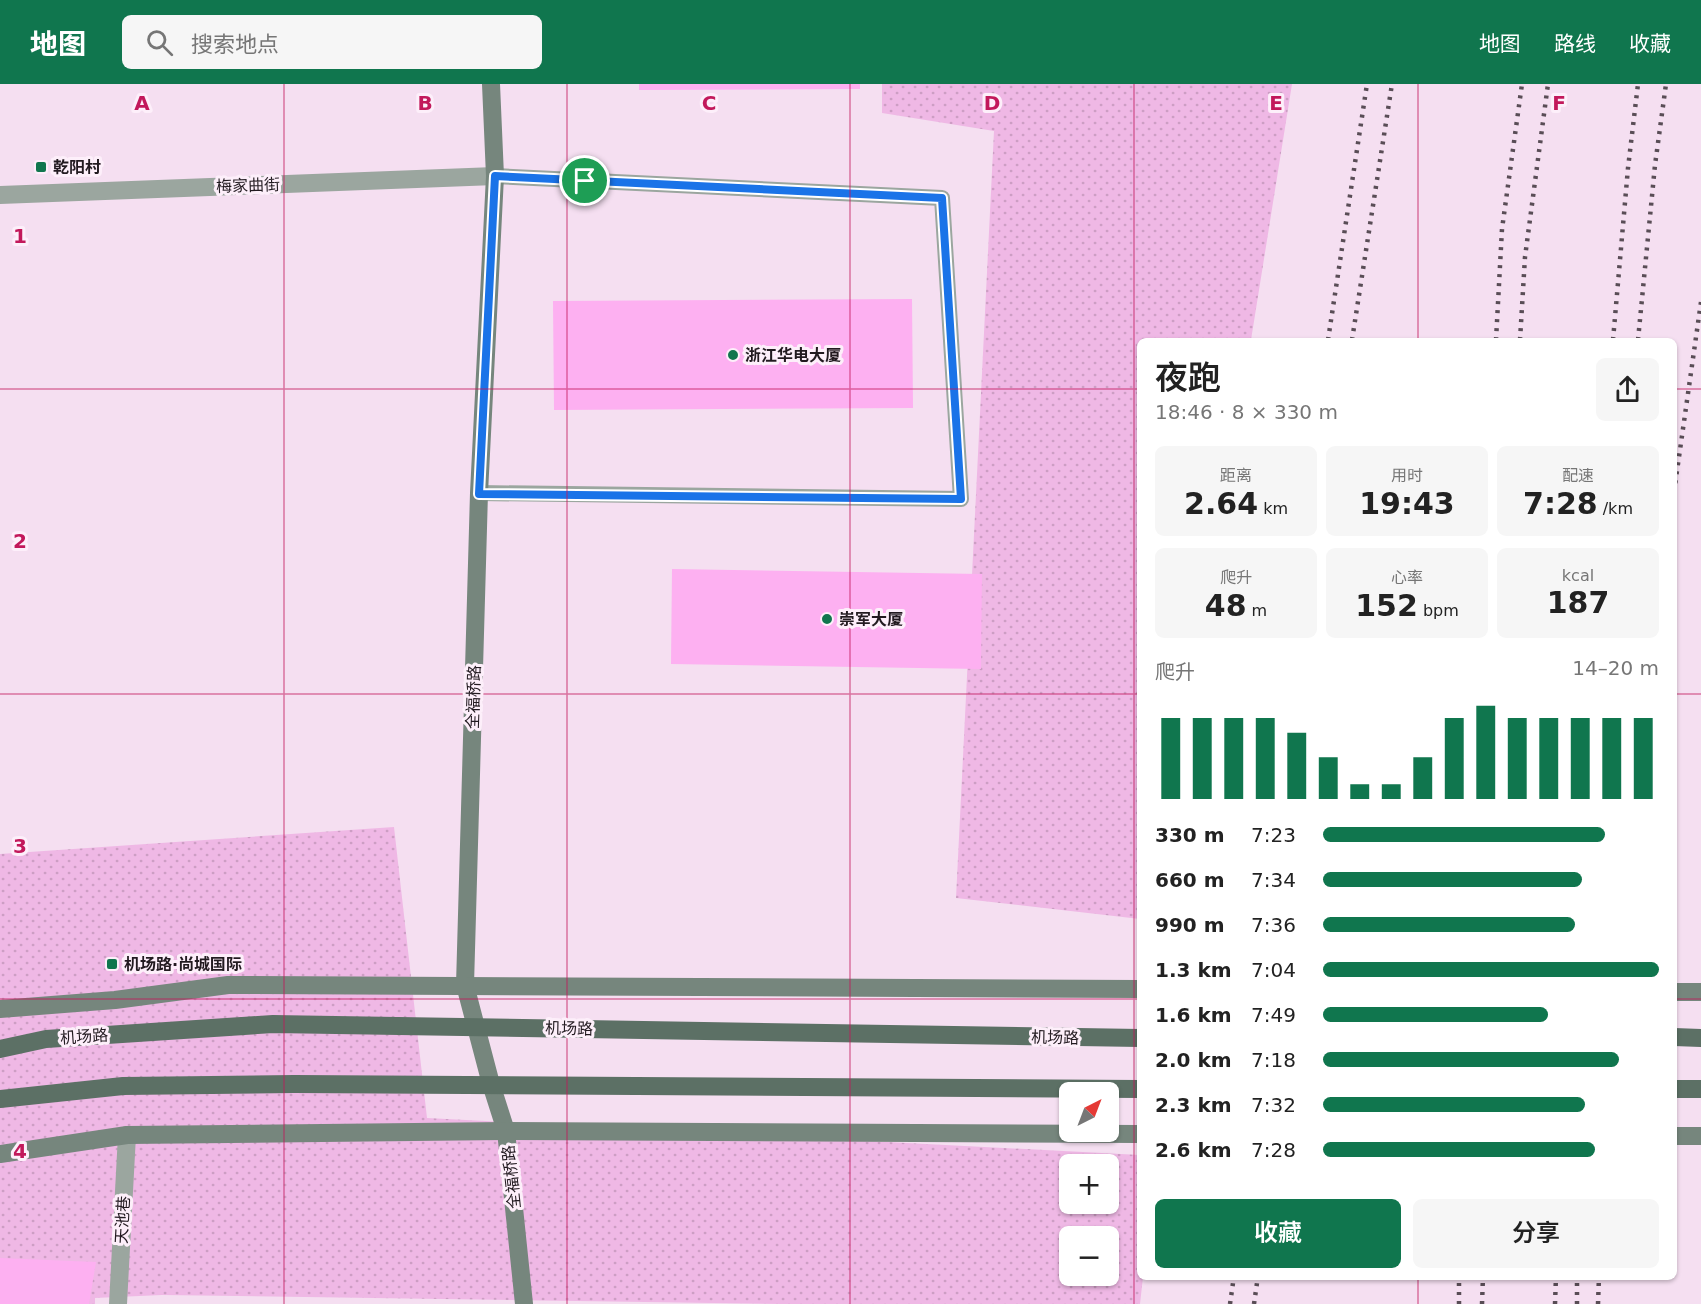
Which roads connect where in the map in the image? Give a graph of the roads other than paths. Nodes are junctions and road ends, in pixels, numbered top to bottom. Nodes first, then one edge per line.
1 (491, 84) edge
2 (495, 176) junction
3 (0, 195) edge
4 (479, 494) junction
5 (465, 985) junction
6 (1137, 989) edge
7 (1677, 992) edge
8 (1701, 992) edge
9 (0, 1009) edge
10 (477, 1027) junction
11 (1677, 1037) edge
12 (1137, 1038) edge
13 (1701, 1038) edge
14 (0, 1049) edge
15 (491, 1084) junction
16 (1137, 1089) edge
17 (1677, 1089) edge
18 (1701, 1089) edge
19 (0, 1099) edge
20 (506, 1131) junction
21 (1137, 1134) edge
22 (127, 1136) junction
23 (1677, 1136) edge
24 (1701, 1136) edge
25 (0, 1154) edge
26 (118, 1304) edge
27 (524, 1304) edge

1 - 2 main road, 全福桥路
2 - 3 street, 梅家曲街
2 - 4 main road, 全福桥路
2 - 4 lane
4 - 5 main road, 全福桥路
5 - 6 main road, 机场路
5 - 9 main road, 机场路
5 - 10 main road, 全福桥路
7 - 8 main road
10 - 12 main road, 机场路
10 - 14 main road, 机场路
10 - 15 main road, 全福桥路
11 - 13 main road
15 - 16 main road
15 - 19 main road
15 - 20 main road, 全福桥路
17 - 18 main road
20 - 21 main road
20 - 22 main road
20 - 27 main road, 全福桥路
22 - 25 main road
22 - 26 street, 天池巷
23 - 24 main road

